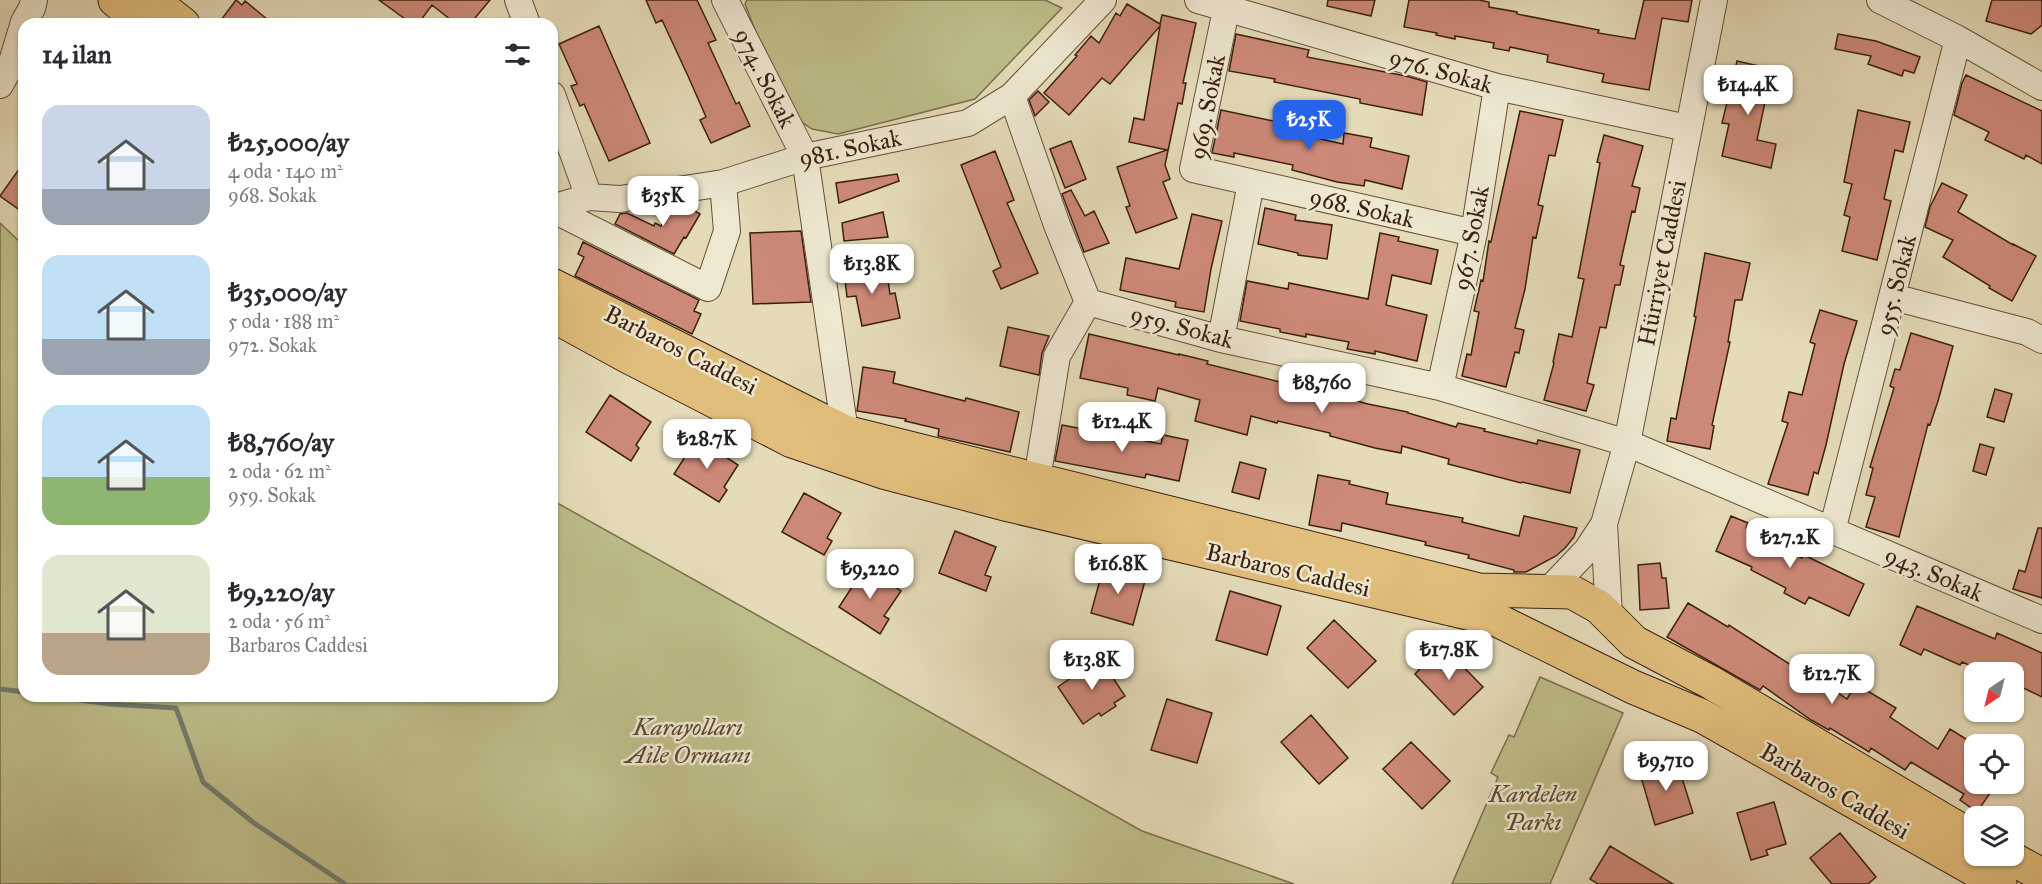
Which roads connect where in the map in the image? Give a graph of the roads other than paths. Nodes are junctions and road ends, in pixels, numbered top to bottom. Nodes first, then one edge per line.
1 (115, 0) edge
2 (152, 0) edge
3 (518, 0) edge
4 (725, 0) edge
5 (1198, 0) edge
6 (1714, 0) edge
7 (1885, 1) edge
8 (1095, 2) edge
9 (1226, 10) junction
10 (138, 18) edge
11 (175, 18) edge
12 (525, 18) edge
13 (18, 38) edge
14 (1958, 39) junction
15 (0, 85) edge
16 (1497, 87) junction
17 (2042, 87) edge
18 (1012, 96) junction
19 (558, 112) edge
20 (1687, 128) junction
21 (805, 157) junction
22 (723, 183) junction
23 (1251, 183) junction
24 (589, 197) junction
25 (558, 207) edge
26 (558, 212) edge
27 (1474, 233) junction
28 (558, 288) edge
29 (1893, 297) junction
30 (1088, 302) junction
31 (558, 318) edge
32 (1221, 339) junction
33 (2042, 340) edge
34 (1440, 387) junction
35 (845, 432) junction
36 (1627, 443) junction
37 (1037, 479) junction
38 (1604, 524) junction
39 (1832, 531) junction
40 (1549, 590) junction
41 (1609, 616) junction
42 (2042, 620) edge
43 (1544, 643) junction
44 (1582, 662) junction
45 (1964, 832) edge
46 (2024, 865) edge
47 (2042, 875) edge
48 (2001, 884) edge

1 - 10 main road
2 - 11 main road
3 - 12 street
4 - 21 street, 974. Sokak
5 - 9 street, 976. Sokak
6 - 20 street, Hürriyet Caddesi
7 - 14 street
8 - 18 street, 981. Sokak
9 - 16 street, 976. Sokak
9 - 23 street, 969. Sokak
13 - 15 street
14 - 17 street
14 - 29 street, 955. Sokak
16 - 20 street, 976. Sokak
16 - 27 street, 967. Sokak
18 - 21 street, 981. Sokak
18 - 30 street
19 - 24 street
20 - 36 street, Hürriyet Caddesi
21 - 22 street, 981. Sokak
21 - 35 street, 974. Sokak
22 - 24 street, 981. Sokak
22 - 26 street
23 - 27 street, 968. Sokak
23 - 32 street
24 - 25 street, 981. Sokak
27 - 34 street, 967. Sokak
28 - 35 main road, Barbaros Caddesi
29 - 33 street
29 - 39 street, 955. Sokak
30 - 32 street, 959. Sokak
30 - 37 street
31 - 43 main road, Barbaros Caddesi
32 - 34 street, 959. Sokak
34 - 36 street, 959. Sokak
35 - 37 main road, Barbaros Caddesi
36 - 38 street, Hürriyet Caddesi
36 - 39 street, 943. Sokak
37 - 40 main road, Barbaros Caddesi
38 - 40 street, Hürriyet Caddesi
38 - 41 street, Hürriyet Caddesi
39 - 42 street, 943. Sokak
40 - 41 main road, Barbaros Caddesi
40 - 43 main road, Hürriyet Caddesi
41 - 44 main road, Hürriyet Caddesi
41 - 45 main road, Barbaros Caddesi
43 - 44 main road, Barbaros Caddesi
44 - 48 main road, Barbaros Caddesi
46 - 47 main road

